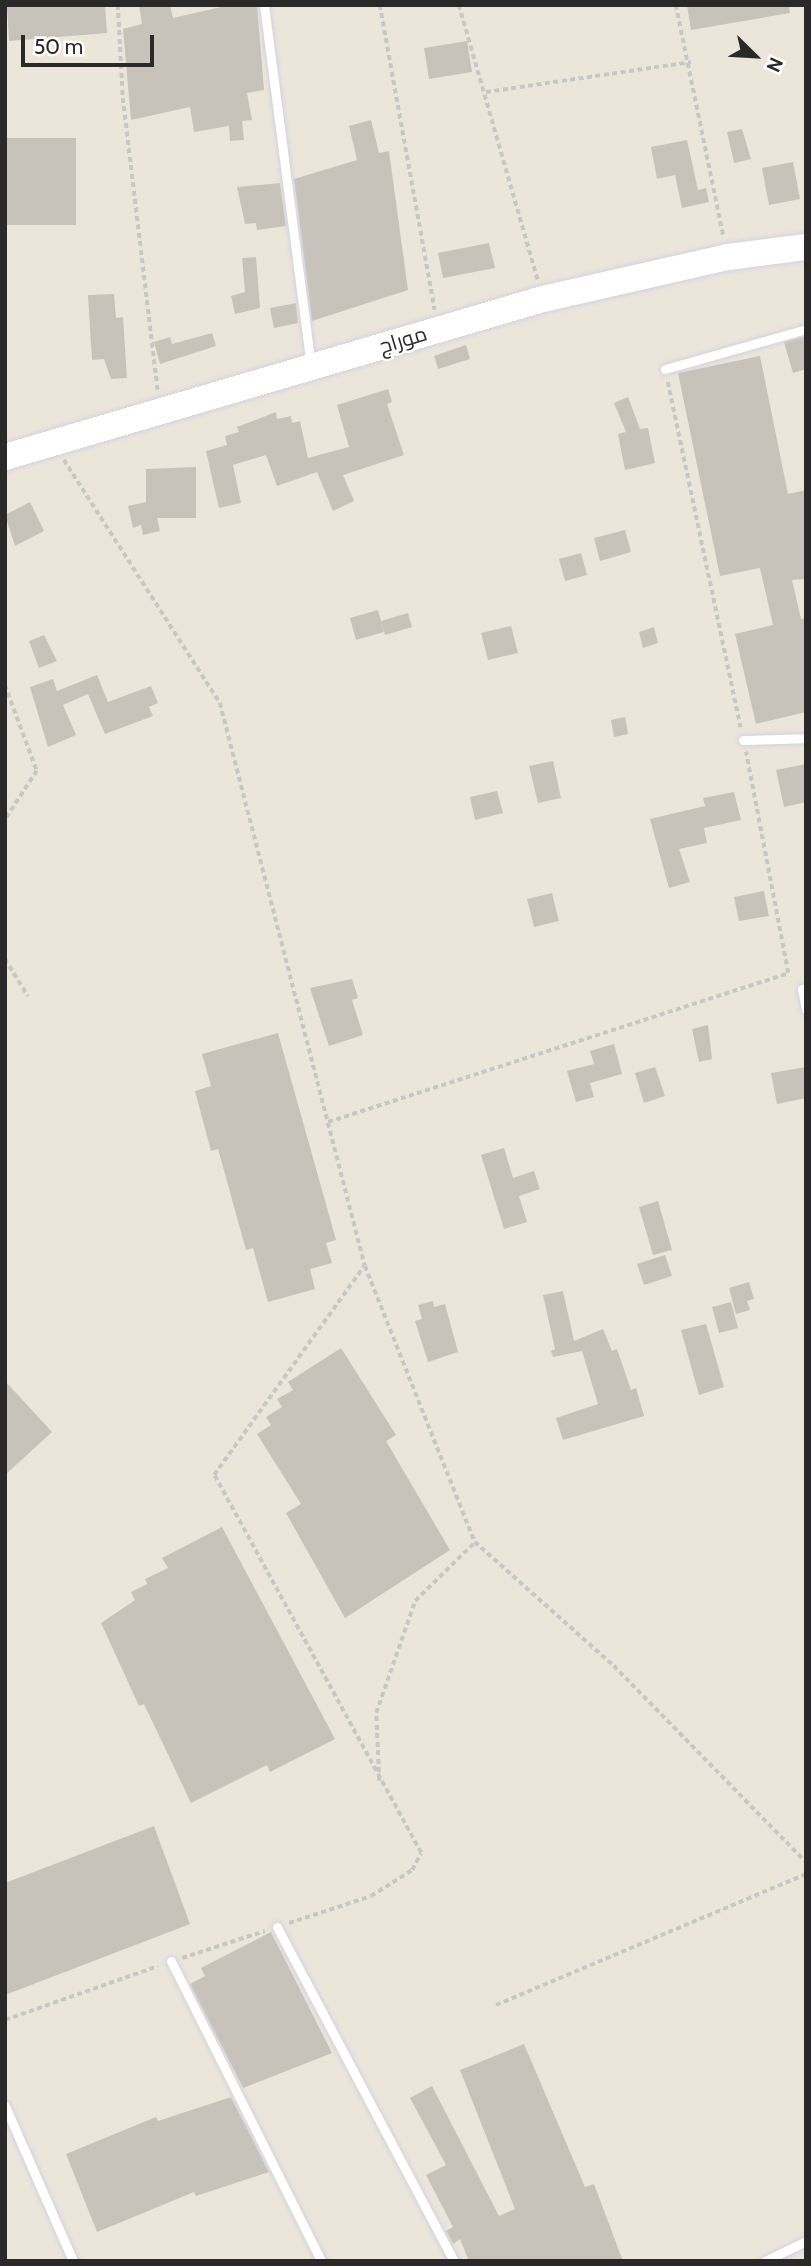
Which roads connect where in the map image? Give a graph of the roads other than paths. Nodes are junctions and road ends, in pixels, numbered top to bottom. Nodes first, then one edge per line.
1 (264, 5) edge
2 (806, 247) edge
3 (806, 329) edge
4 (311, 368) junction
5 (665, 369) road end
6 (5, 457) edge
7 (806, 738) edge
8 (743, 740) road end
9 (806, 988) edge
10 (806, 1010) edge
11 (276, 1927) road end
12 (171, 1961) road end
13 (5, 2106) edge
14 (806, 2241) edge
15 (73, 2261) edge
16 (321, 2261) edge
17 (454, 2261) edge
18 (765, 2261) edge

1 - 4 lane
2 - 4 main road, موراج
3 - 5 lane
4 - 6 main road, موراج
7 - 8 lane
9 - 10 lane
11 - 17 lane
12 - 16 lane
13 - 15 lane
14 - 18 lane

